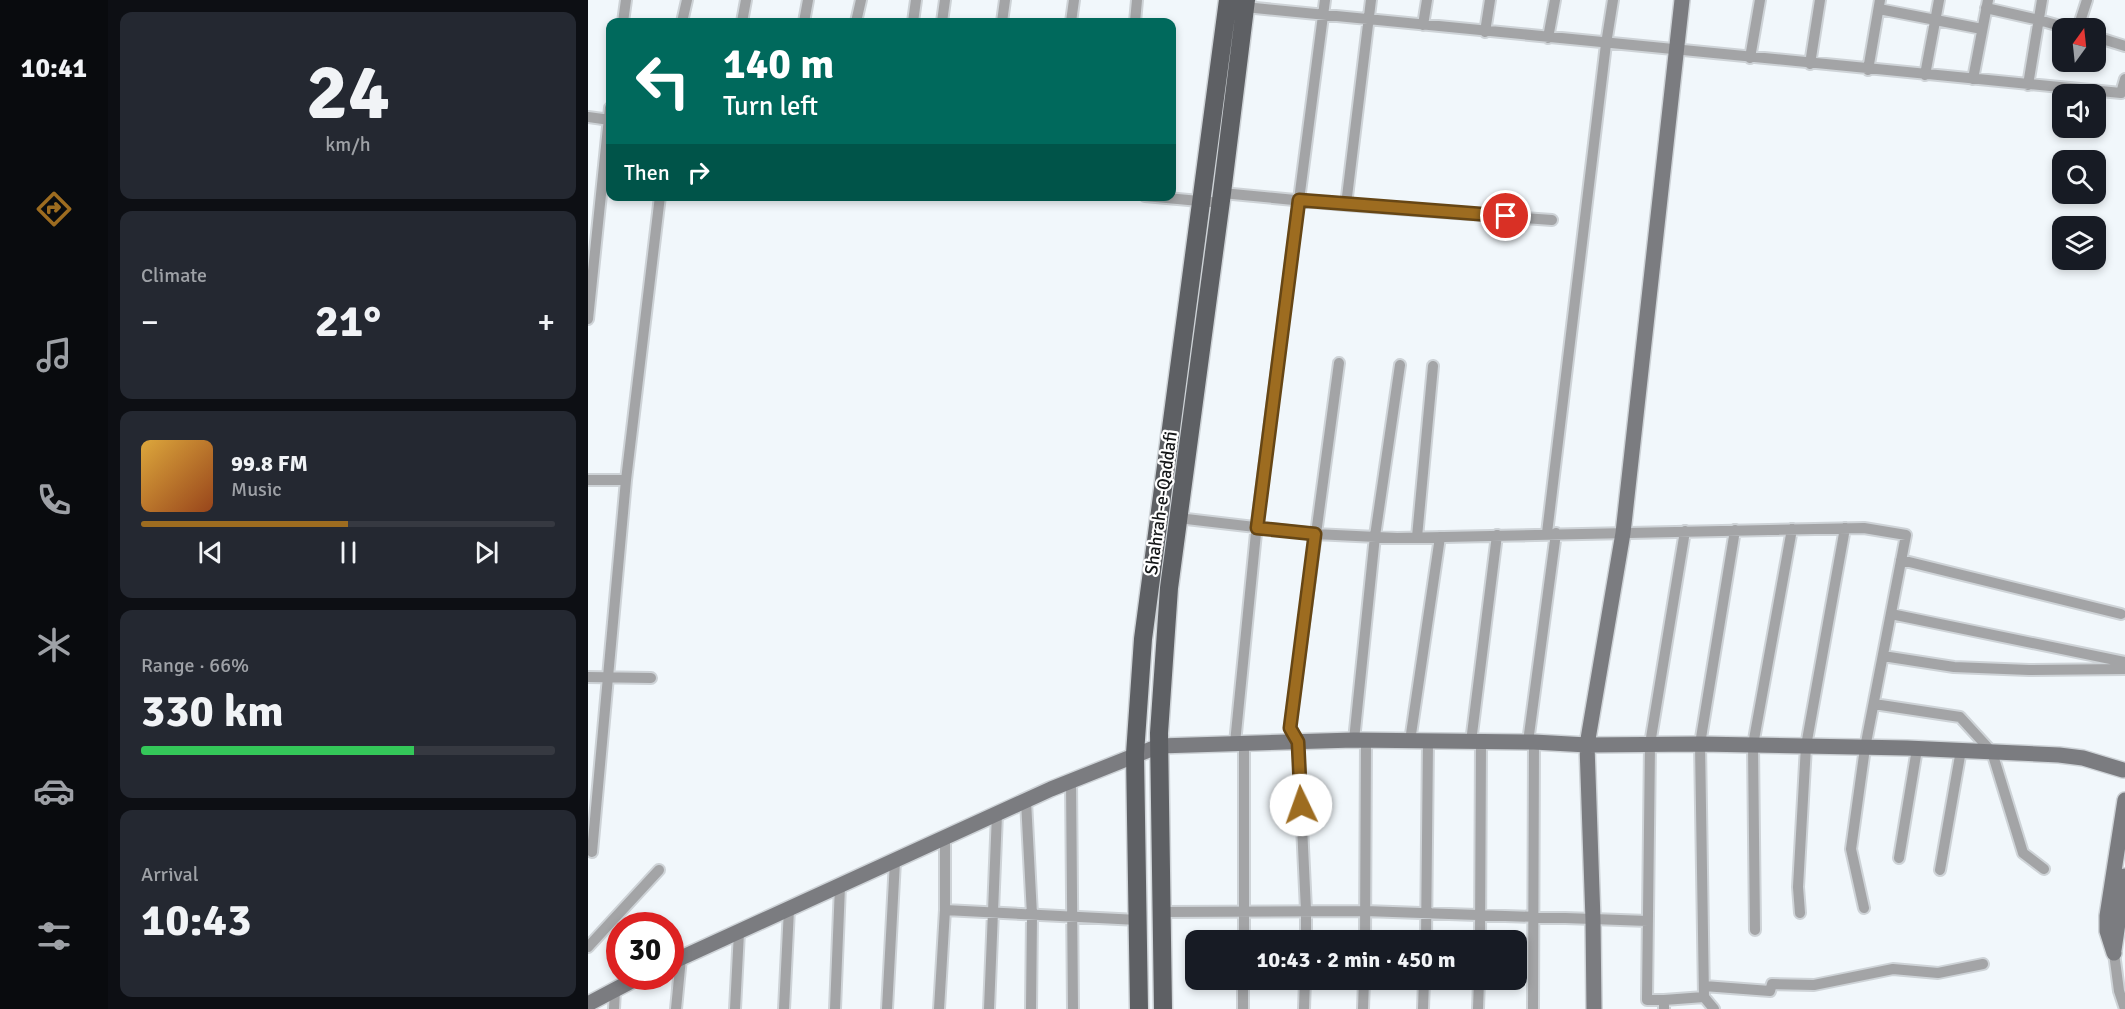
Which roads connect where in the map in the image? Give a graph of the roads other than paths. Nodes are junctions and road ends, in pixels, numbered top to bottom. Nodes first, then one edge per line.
1 (626, 0) edge
2 (687, 0) edge
3 (746, 0) edge
4 (808, 0) edge
5 (861, 0) edge
6 (916, 0) edge
7 (945, 0) edge
8 (1005, 0) edge
9 (1074, 0) edge
10 (1137, 0) edge
11 (1228, 0) edge
12 (1325, 0) edge
13 (1371, 0) edge
14 (1427, 0) edge
15 (1490, 0) edge
16 (1555, 0) edge
17 (1613, 0) edge
18 (1682, 0) edge
19 (1761, 0) edge
20 (1820, 0) edge
21 (1939, 0) edge
22 (2042, 0) edge
23 (2087, 0) edge
24 (1245, 4) edge
25 (1987, 4) edge
26 (1880, 5) edge
27 (1323, 15) junction
28 (623, 18) edge
29 (683, 18) edge
30 (743, 18) edge
31 (805, 18) edge
32 (857, 18) edge
33 (914, 18) edge
34 (943, 18) edge
35 (1003, 18) edge
36 (1072, 18) edge
37 (1135, 18) edge
38 (2081, 18) edge
39 (1368, 20) junction
40 (1935, 20) junction
41 (2039, 20) junction
42 (2052, 24) edge
43 (1423, 26) junction
44 (1982, 29) junction
45 (1485, 32) junction
46 (1548, 38) junction
47 (2106, 40) edge
48 (1606, 44) junction
49 (2125, 46) edge
50 (1675, 50) junction
51 (1750, 58) junction
52 (1810, 64) junction
53 (1868, 70) junction
54 (1925, 75) junction
55 (2125, 78) edge
56 (1973, 79) junction
57 (2028, 85) junction
58 (606, 116) edge
59 (588, 117) edge
60 (606, 153) edge
61 (1222, 198) junction
62 (1176, 199) edge
63 (1299, 200) junction
64 (659, 201) edge
65 (1202, 201) junction
66 (1346, 205) junction
67 (1552, 219) dead end
68 (588, 319) edge
69 (1339, 363) dead end
70 (1400, 365) dead end
71 (1433, 366) dead end
72 (588, 480) edge
73 (626, 480) junction
74 (1178, 518) junction
75 (1257, 528) junction
76 (1845, 528) junction
77 (1792, 529) junction
78 (1735, 530) junction
79 (1685, 531) junction
80 (1551, 533) junction
81 (1623, 533) junction
82 (1315, 534) junction
83 (1497, 535) junction
84 (1375, 536) junction
85 (1417, 537) junction
86 (1440, 537) junction
87 (1901, 560) junction
88 (1891, 614) junction
89 (2121, 614) dead end
90 (1883, 656) junction
91 (2125, 662) edge
92 (2125, 669) edge
93 (588, 677) edge
94 (608, 677) junction
95 (651, 678) dead end
96 (1874, 704) junction
97 (1360, 740) junction
98 (1410, 741) junction
99 (1428, 741) junction
100 (1298, 742) junction
101 (1476, 742) junction
102 (1531, 742) junction
103 (1240, 743) junction
104 (1650, 744) junction
105 (1700, 744) junction
106 (1587, 745) junction
107 (1753, 745) junction
108 (1159, 746) junction
109 (1806, 746) junction
110 (1865, 748) junction
111 (1917, 749) junction
112 (1961, 750) junction
113 (1992, 752) junction
114 (1135, 754) junction
115 (2124, 774) edge
116 (1071, 781) junction
117 (2125, 800) edge
118 (1026, 801) junction
119 (998, 814) junction
120 (945, 838) junction
121 (592, 852) dead end
122 (1899, 858) dead end
123 (895, 861) junction
124 (2044, 869) dead end
125 (659, 870) dead end
126 (1940, 870) dead end
127 (2125, 876) edge
128 (840, 886) junction
129 (1864, 908) dead end
130 (789, 909) junction
131 (945, 910) junction
132 (1244, 910) junction
133 (1306, 910) junction
134 (1365, 911) junction
135 (1161, 912) junction
136 (994, 913) junction
137 (1427, 913) junction
138 (1800, 913) dead end
139 (1032, 915) junction
140 (1481, 916) junction
141 (1534, 916) junction
142 (1072, 917) junction
143 (1138, 920) junction
144 (1593, 920) junction
145 (1648, 921) junction
146 (1244, 930) edge
147 (1306, 930) edge
148 (1365, 930) edge
149 (1426, 930) edge
150 (1480, 930) edge
151 (1755, 930) dead end
152 (740, 932) junction
153 (588, 947) edge
154 (2118, 949) edge
155 (684, 957) edge
156 (1983, 964) dead end
157 (1704, 986) junction
158 (615, 990) joint
159 (676, 990) edge
160 (1243, 990) edge
161 (1305, 990) edge
162 (1364, 990) edge
163 (1424, 990) edge
164 (1479, 990) edge
165 (1704, 998) junction
166 (588, 1004) edge
167 (1664, 1004) edge
168 (614, 1009) edge
169 (676, 1009) edge
170 (735, 1009) edge
171 (784, 1009) edge
172 (835, 1009) edge
173 (887, 1009) edge
174 (939, 1009) edge
175 (989, 1009) edge
176 (1030, 1009) edge
177 (1073, 1009) edge
178 (1139, 1009) edge
179 (1163, 1009) edge
180 (1243, 1009) edge
181 (1304, 1009) edge
182 (1363, 1009) edge
183 (1423, 1009) edge
184 (1478, 1009) edge
185 (1533, 1009) edge
186 (1594, 1009) edge
187 (1714, 1009) edge
188 (2125, 1009) edge

1 - 28 street
2 - 29 street
3 - 30 street
4 - 31 street
5 - 32 street
6 - 33 street
7 - 34 street
8 - 35 street
9 - 36 street
10 - 37 street
11 - 65 main road, Shahrah-e-Qaddafi
12 - 27 street
13 - 39 street
14 - 43 street
15 - 45 street
16 - 46 street
17 - 48 street
18 - 50 street
19 - 51 street
20 - 52 street
21 - 40 street
22 - 41 street
23 - 38 street
24 - 27 street
24 - 61 main road, Shahrah-e-Qaddafi
25 - 41 street
25 - 44 street
26 - 40 street
26 - 53 street
27 - 39 street
27 - 63 street
39 - 43 street
39 - 66 street
40 - 44 street
40 - 54 street
41 - 42 street
41 - 57 street
43 - 45 street
44 - 56 street
45 - 46 street
46 - 48 street
47 - 49 street
48 - 50 street
48 - 80 street
50 - 51 street
50 - 81 street
51 - 52 street
52 - 53 street
53 - 54 street
54 - 56 street
55 - 57 street
56 - 57 street
58 - 59 street
60 - 68 street
61 - 63 street
61 - 65 street
61 - 74 main road, Shahrah-e-Qaddafi
62 - 65 street
63 - 66 street
63 - 75 street
64 - 73 street
65 - 114 main road, Shahrah-e-Qaddafi
66 - 67 street
69 - 82 street
70 - 84 street
71 - 85 street
72 - 73 street
73 - 94 street
74 - 75 street
74 - 108 main road, Shahrah-e-Qaddafi
75 - 82 street
75 - 103 street
76 - 77 street
76 - 87 street
76 - 109 street
77 - 78 street
77 - 107 street
78 - 79 street
78 - 105 street
79 - 81 street
79 - 104 street
80 - 81 street
80 - 83 street
80 - 102 street
81 - 106 street
82 - 84 street
82 - 100 street
83 - 86 street
83 - 101 street
84 - 85 street
84 - 97 street
85 - 86 street
86 - 98 street
87 - 88 street
87 - 89 street
88 - 90 street
88 - 91 street
90 - 92 street
90 - 96 street
93 - 94 street
94 - 95 street
94 - 121 street
96 - 110 street
96 - 113 street
97 - 98 street
97 - 100 street
97 - 134 street
98 - 99 street
99 - 101 street
99 - 137 street
100 - 103 street
100 - 133 street
101 - 102 street
101 - 140 street
102 - 106 street
102 - 141 street
103 - 108 street
103 - 132 street
104 - 105 street
104 - 106 street
104 - 145 street
105 - 107 street
105 - 157 street
106 - 144 street
107 - 109 street
107 - 151 street
108 - 114 street
108 - 135 main road, Shahrah-e-Qaddafi
109 - 110 street
109 - 138 street
110 - 111 street
110 - 129 street
111 - 112 street
111 - 122 street
112 - 113 street
112 - 126 street
113 - 115 street
113 - 124 street
114 - 116 street
114 - 143 main road, Shahrah-e-Qaddafi
116 - 118 street
116 - 142 street
117 - 154 street
118 - 119 street
118 - 139 street
119 - 120 street
119 - 136 street
120 - 123 street
120 - 131 street
123 - 128 street
123 - 173 street
125 - 153 street
127 - 154 street
128 - 130 street
128 - 172 street
130 - 152 street
130 - 171 street
131 - 136 street
131 - 174 street
132 - 133 street
132 - 135 street
132 - 146 street
133 - 134 street
133 - 147 street
134 - 137 street
134 - 148 street
135 - 179 main road, Shahrah-e-Qaddafi
136 - 139 street
136 - 175 street
137 - 140 street
137 - 149 street
139 - 142 street
139 - 176 street
140 - 141 street
140 - 150 street
141 - 144 street
141 - 185 street
142 - 143 street
142 - 177 street
143 - 178 main road, Shahrah-e-Qaddafi
144 - 145 street
144 - 186 street
145 - 167 street
152 - 155 street
152 - 170 street
154 - 188 street
156 - 157 street
157 - 165 street
158 - 166 street
158 - 168 street
159 - 169 street
160 - 180 street
161 - 181 street
162 - 182 street
163 - 183 street
164 - 184 street
165 - 167 street
165 - 187 street

